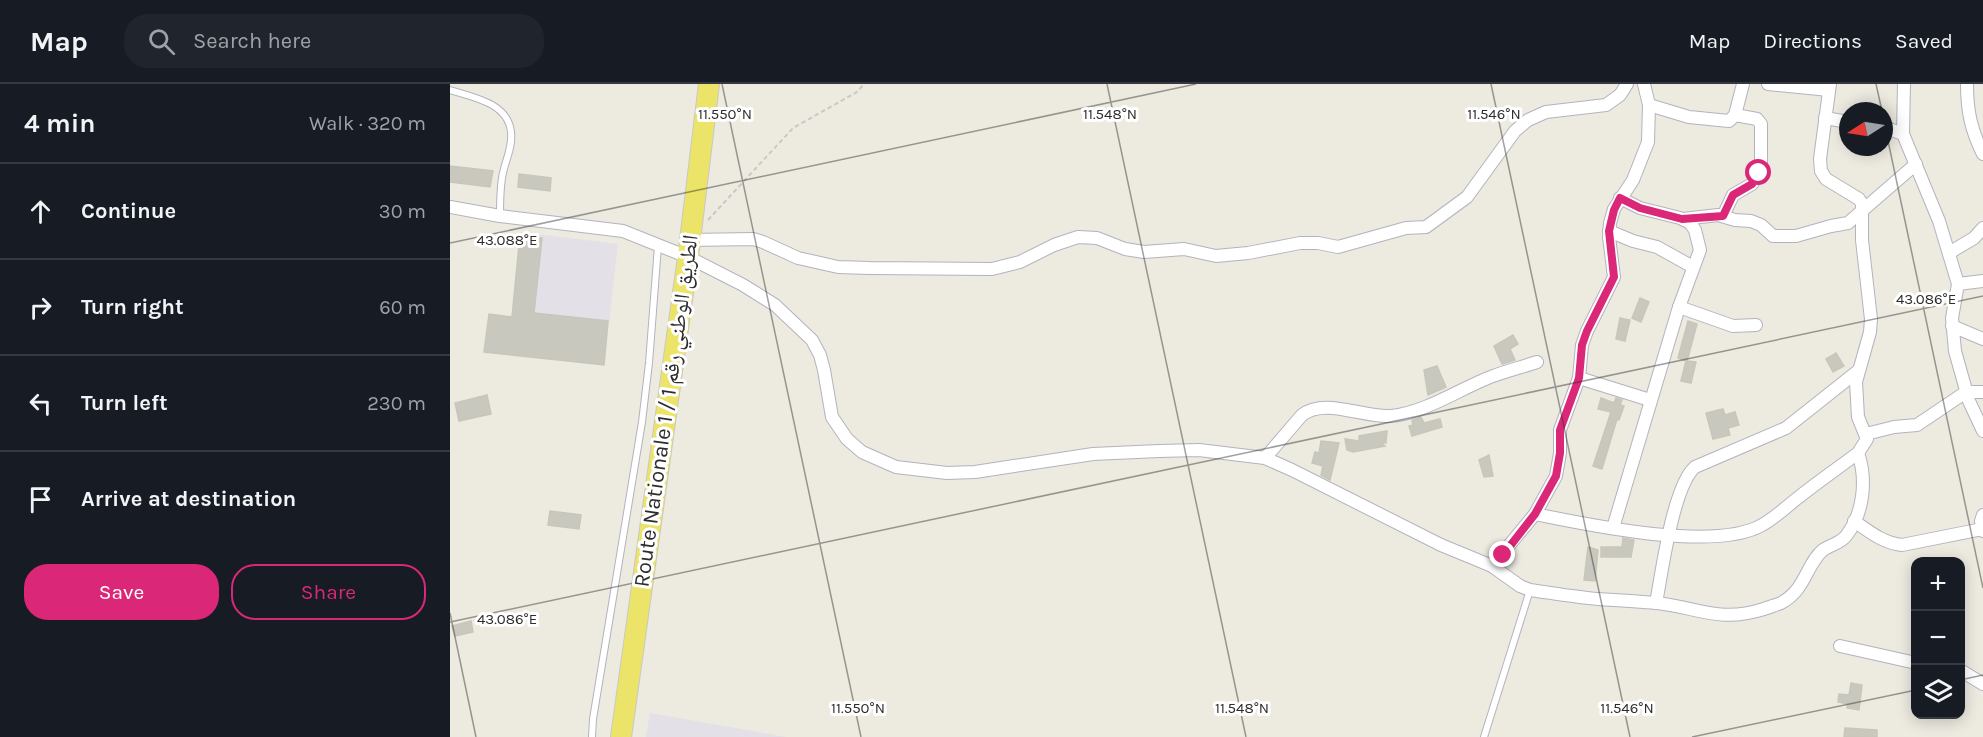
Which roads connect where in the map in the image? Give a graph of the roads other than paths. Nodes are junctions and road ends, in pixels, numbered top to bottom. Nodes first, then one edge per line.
1 (709, 84) edge
2 (1627, 84) edge
3 (1644, 84) edge
4 (1743, 84) edge
5 (1768, 84) edge
6 (1904, 84) edge
7 (1967, 84) edge
8 (1830, 87) edge
9 (450, 90) edge
10 (1648, 105) junction
11 (1735, 115) junction
12 (1825, 118) junction
13 (1839, 120) edge
14 (1893, 130) edge
15 (1903, 134) junction
16 (1983, 154) edge
17 (1916, 164) junction
18 (1620, 198) junction
19 (450, 207) edge
20 (1863, 211) junction
21 (500, 216) junction
22 (1723, 216) junction
23 (1682, 219) junction
24 (1983, 228) edge
25 (1609, 231) junction
26 (658, 245) junction
27 (689, 248) junction
28 (1949, 253) junction
29 (1693, 267) junction
30 (1983, 281) edge
31 (1958, 284) junction
32 (1679, 307) junction
33 (1756, 325) dead end
34 (1952, 326) junction
35 (1983, 339) edge
36 (1537, 362) dead end
37 (1858, 371) junction
38 (1579, 378) junction
39 (1966, 392) junction
40 (1983, 392) edge
41 (1650, 400) junction
42 (1983, 430) edge
43 (1866, 434) junction
44 (1858, 453) junction
45 (1265, 458) junction
46 (1535, 514) junction
47 (1983, 515) edge
48 (1854, 520) junction
49 (1613, 528) junction
50 (1982, 530) edge
51 (1670, 535) junction
52 (1492, 567) junction
53 (1530, 590) junction
54 (1656, 603) junction
55 (1840, 646) dead end
56 (1911, 662) edge
57 (1965, 673) edge
58 (1983, 684) edge
59 (592, 737) edge
60 (621, 737) edge
61 (1484, 737) edge

1 - 27 main road, Route Nationale 1 / الطريق الوطني رقم 1
2 - 27 street
3 - 10 street
4 - 11 street
5 - 8 street
6 - 15 street
7 - 16 street
8 - 12 street
9 - 21 lane
10 - 11 street
10 - 18 street
11 - 22 street
12 - 13 street
12 - 20 street
14 - 15 street
15 - 17 street
17 - 20 street
17 - 28 street
18 - 23 street
18 - 25 street
19 - 21 street
20 - 22 street
20 - 37 street
21 - 26 street
22 - 23 street
23 - 29 street
24 - 28 street
25 - 29 street
25 - 38 street
26 - 27 street
26 - 59 lane
27 - 45 street
27 - 60 main road, Route Nationale 1 / الطريق الوطني رقم 1
28 - 31 street
29 - 32 street
30 - 31 street
31 - 34 street
32 - 33 street
32 - 41 street
34 - 35 street
34 - 39 street
36 - 45 street
37 - 43 street
37 - 51 street
38 - 41 street
38 - 46 street
39 - 40 street
39 - 42 street
39 - 43 street
41 - 49 street
43 - 44 street
44 - 48 street
44 - 51 street
45 - 52 street
46 - 49 street
46 - 52 street
47 - 50 street
48 - 50 street
48 - 54 street
49 - 51 street
51 - 54 street
52 - 53 street
53 - 54 street
53 - 61 lane
55 - 56 street
57 - 58 street

